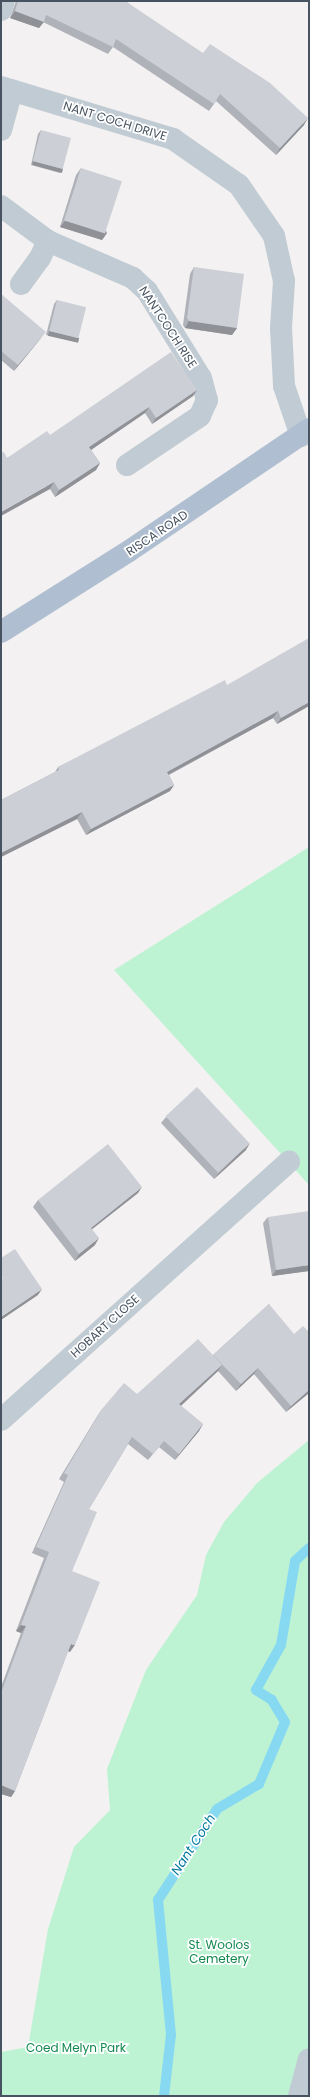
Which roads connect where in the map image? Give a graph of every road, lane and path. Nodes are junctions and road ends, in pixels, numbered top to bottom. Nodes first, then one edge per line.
1 (4, 1) edge
2 (1, 10) edge
3 (7, 88) edge
4 (1, 130) edge
5 (1, 206) edge
6 (48, 241) junction
7 (21, 284) dead end
8 (305, 433) edge
9 (127, 465) dead end
10 (1, 632) edge
11 (289, 1162) dead end
12 (1, 1420) edge
13 (309, 2059) edge
14 (299, 2096) edge

1 - 2 street
3 - 4 street
3 - 8 street, NANT COCH DRIVE
5 - 6 street, NANTCOCH RISE
6 - 7 street
6 - 9 street, NANTCOCH RISE
8 - 10 main road, RISCA ROAD
11 - 12 street, HOBART CLOSE
13 - 14 street

